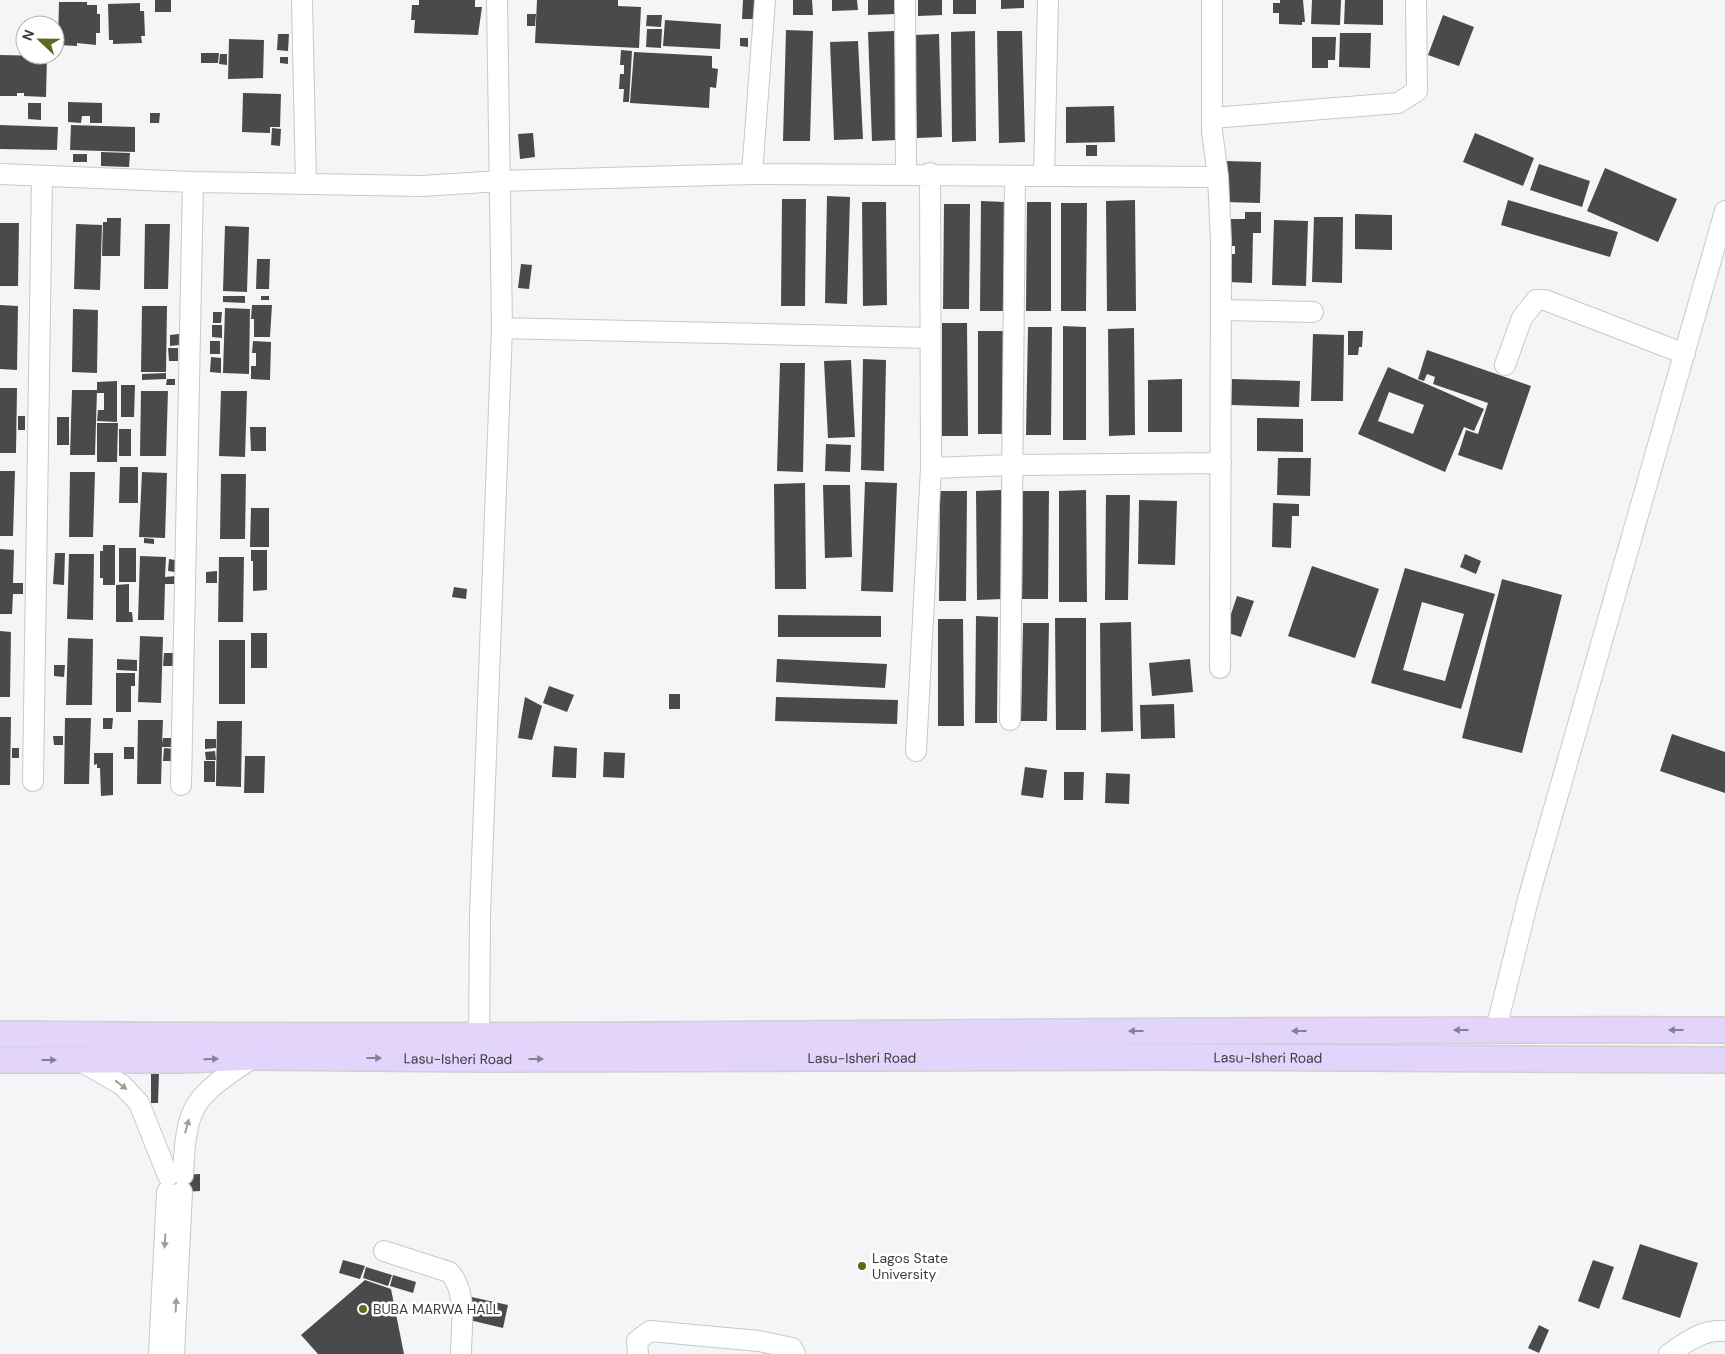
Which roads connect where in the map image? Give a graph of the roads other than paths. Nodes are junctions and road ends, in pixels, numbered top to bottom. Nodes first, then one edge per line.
1 (302, 0) edge
2 (497, 0) edge
3 (765, 0) edge
4 (906, 0) edge
5 (1048, 0) edge
6 (1212, 0) edge
7 (1416, 0) edge
8 (1212, 118) junction
9 (906, 173) junction
10 (930, 173) junction
11 (0, 174) edge
12 (752, 174) junction
13 (42, 176) junction
14 (1015, 176) junction
15 (1044, 176) junction
16 (1218, 177) junction
17 (500, 181) junction
18 (193, 182) junction
19 (306, 184) junction
20 (1725, 211) edge
21 (1721, 246) edge
22 (1221, 310) junction
23 (1314, 312) dead end
24 (502, 328) junction
25 (930, 338) junction
26 (1685, 354) junction
27 (1505, 365) dead end
28 (1221, 463) junction
29 (1012, 464) junction
30 (931, 468) junction
31 (1220, 668) dead end
32 (1010, 720) dead end
33 (916, 751) dead end
34 (33, 781) dead end
35 (181, 785) dead end
36 (1496, 1030) junction
37 (1725, 1030) edge
38 (0, 1034) edge
39 (479, 1047) junction
40 (254, 1057) junction
41 (0, 1060) edge
42 (79, 1060) junction
43 (1725, 1060) edge
44 (175, 1184) junction
45 (384, 1251) dead end
46 (1725, 1332) edge
47 (159, 1354) edge
48 (174, 1354) edge
49 (460, 1354) edge
50 (638, 1354) edge
51 (794, 1354) edge
52 (1668, 1354) edge

1 - 19 street
2 - 17 street
3 - 12 street
4 - 9 street
5 - 15 street
6 - 8 street
7 - 8 street
8 - 16 street
9 - 10 street
9 - 12 street
10 - 14 street
10 - 25 street
11 - 13 street
12 - 17 street
13 - 18 street
13 - 34 street
14 - 15 street
14 - 29 street
15 - 16 street
16 - 22 street
17 - 19 street
17 - 24 street
18 - 19 street
18 - 35 street
20 - 21 street
21 - 26 street
22 - 23 street
22 - 28 street
24 - 25 street
24 - 39 street
25 - 30 street
26 - 27 street
26 - 36 street
28 - 29 street
28 - 31 street
29 - 30 street
29 - 32 street
30 - 33 street
37 -> 36 main road, Lasu-Isheri Road
36 -> 39 main road, Lasu-Isheri Road
38 - 39 main road, Lasu-Isheri Road
40 -> 39 main road, Lasu-Isheri Road
39 -> 43 main road, Lasu-Isheri Road
42 -> 40 main road, Lasu-Isheri Road
44 -> 40 street
41 -> 42 main road, Lasu-Isheri Road
42 -> 44 street
44 -> 47 street
48 -> 44 street
45 - 49 street
46 - 52 street
50 - 51 street

